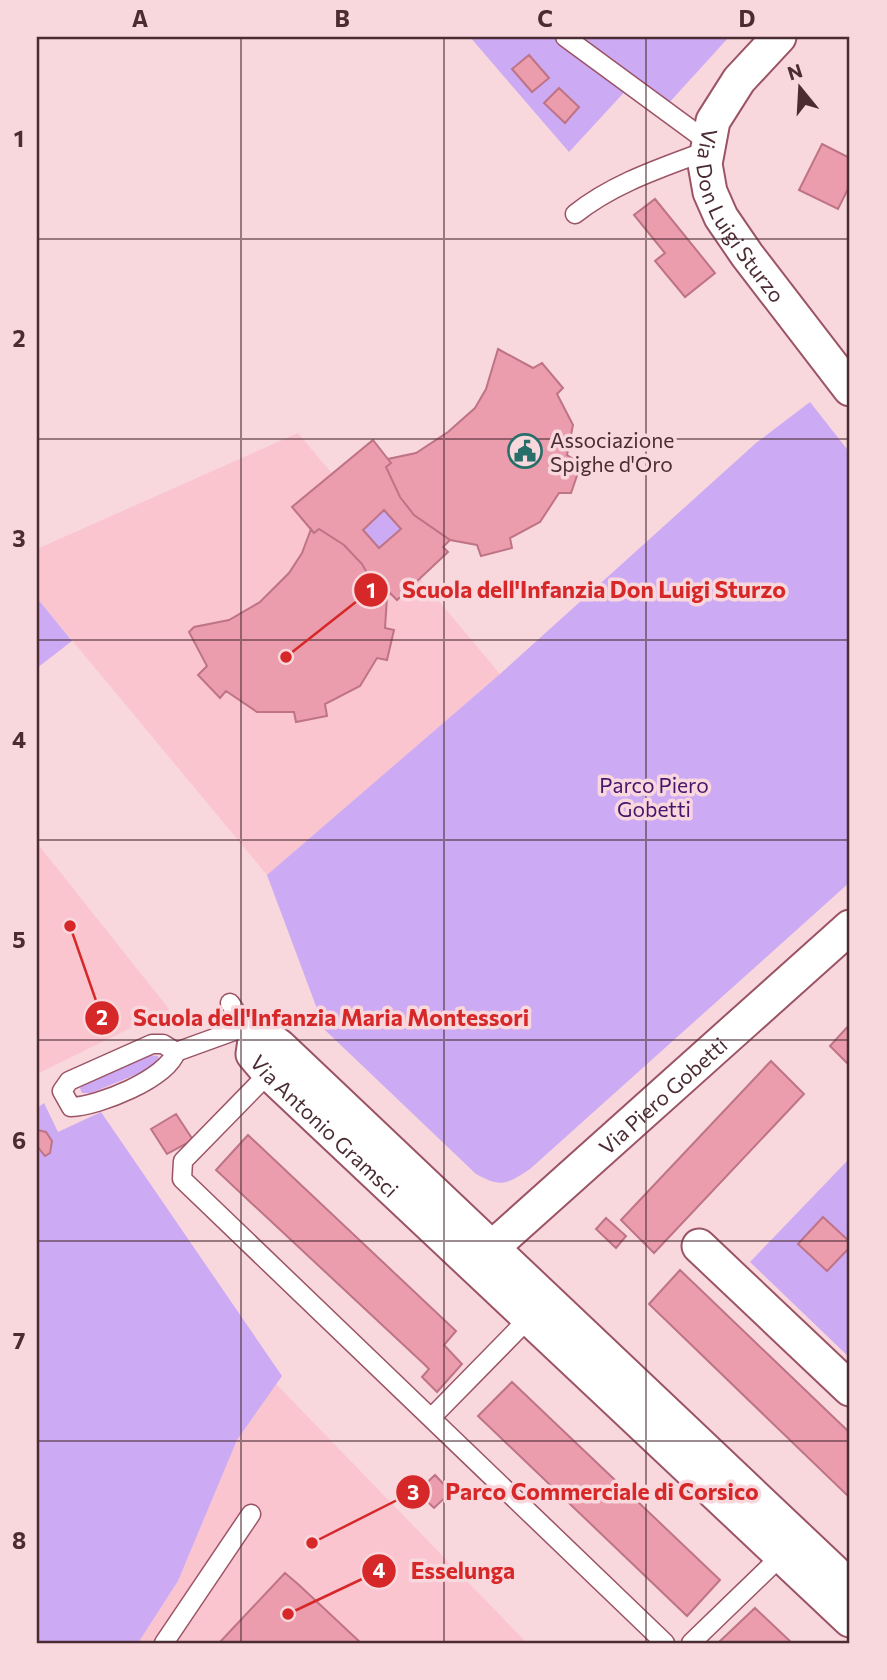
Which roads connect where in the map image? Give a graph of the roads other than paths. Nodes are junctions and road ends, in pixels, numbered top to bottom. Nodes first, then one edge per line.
1 (565, 37) edge
2 (779, 37) edge
3 (707, 146) junction
4 (575, 214) dead end
5 (850, 389) edge
6 (850, 928) edge
7 (230, 1003) dead end
8 (250, 1033) junction
9 (176, 1052) junction
10 (269, 1073) junction
11 (699, 1246) dead end
12 (483, 1255) junction
13 (530, 1318) junction
14 (850, 1389) edge
15 (431, 1418) junction
16 (251, 1514) dead end
17 (781, 1556) junction
18 (850, 1587) edge
19 (850, 1620) edge
20 (164, 1643) edge
21 (665, 1643) edge
22 (691, 1643) edge

1 - 3 lane
2 - 3 street, Via Don Luigi Sturzo
3 - 4 lane
3 - 5 street, Via Don Luigi Sturzo
6 - 12 street, Via Piero Gobetti
7 - 8 lane
8 - 9 lane
8 - 10 street, Via Antonio Gramsci
8 - 12 street, Via Antonio Gramsci
9 - 9 lane
10 - 12 street, Via Antonio Gramsci
10 - 15 lane
11 - 14 street
12 - 13 street, Via Antonio Gramsci
12 - 18 street, Via Antonio Gramsci
13 - 15 lane
13 - 17 street, Via Antonio Gramsci
15 - 21 lane
16 - 20 lane
17 - 19 street, Via Antonio Gramsci
17 - 22 lane

